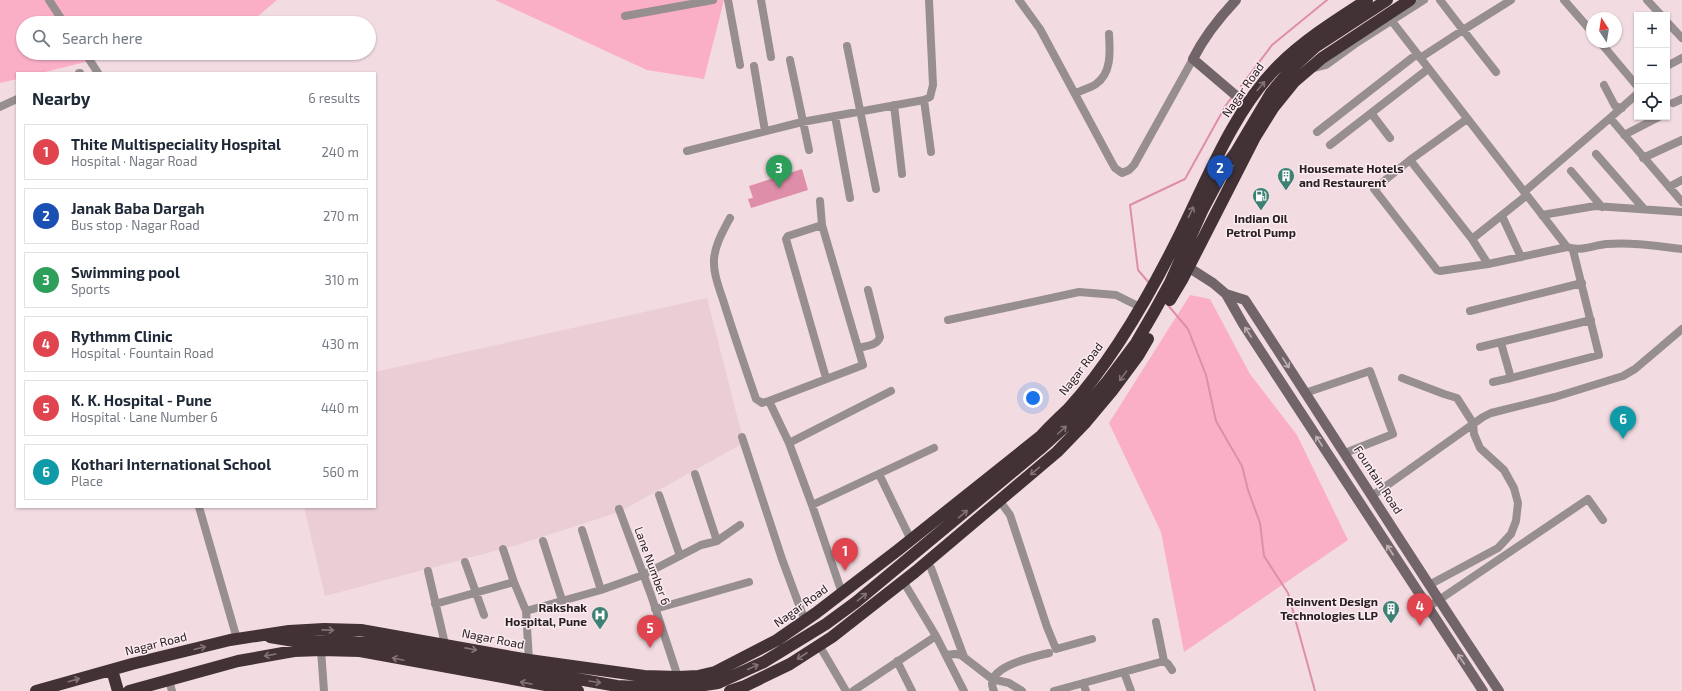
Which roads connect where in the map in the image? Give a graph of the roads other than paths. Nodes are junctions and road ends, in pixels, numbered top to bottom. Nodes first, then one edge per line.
1 (49, 0) edge
2 (713, 0) edge
3 (728, 0) edge
4 (761, 0) edge
5 (929, 0) edge
6 (1236, 0) edge
7 (1367, 0) edge
8 (1387, 0) edge
9 (1410, 0) edge
10 (1424, 0) edge
11 (1440, 0) edge
12 (1511, 0) edge
13 (1564, 0) edge
14 (1647, 0) edge
15 (1024, 2) edge
16 (1658, 12) edge
17 (59, 16) edge
18 (625, 16) dead end
19 (1391, 20) junction
20 (1586, 25) edge
21 (1670, 25) edge
22 (1464, 30) junction
23 (1109, 34) dead end
24 (1682, 38) edge
25 (847, 46) dead end
26 (1605, 48) edge
27 (1419, 56) junction
28 (771, 58) dead end
29 (1682, 58) edge
30 (1193, 59) junction
31 (90, 60) edge
32 (790, 60) dead end
33 (1670, 64) edge
34 (740, 65) dead end
35 (754, 66) dead end
36 (1309, 69) junction
37 (1428, 69) junction
38 (97, 72) edge
39 (1496, 72) dead end
40 (1635, 84) edge
41 (1604, 85) dead end
42 (1076, 93) junction
43 (1634, 97) edge
44 (16, 99) edge
45 (1682, 99) edge
46 (924, 100) junction
47 (1673, 103) dead end
48 (1247, 104) junction
49 (894, 105) junction
50 (0, 107) edge
51 (1622, 108) junction
52 (861, 111) junction
53 (1371, 113) junction
54 (835, 116) junction
55 (1610, 118) junction
56 (1468, 119) junction
57 (1653, 120) edge
58 (802, 122) junction
59 (765, 131) junction
60 (1317, 132) dead end
61 (1624, 136) junction
62 (1390, 138) dead end
63 (1682, 140) edge
64 (1330, 145) dead end
65 (809, 150) dead end
66 (687, 151) dead end
67 (931, 152) dead end
68 (1596, 154) dead end
69 (1643, 158) junction
70 (1410, 160) junction
71 (1571, 171) dead end
72 (902, 174) dead end
73 (1682, 180) edge
74 (1669, 187) junction
75 (876, 189) dead end
76 (1525, 194) junction
77 (850, 198) dead end
78 (820, 201) dead end
79 (1682, 202) edge
80 (1602, 207) junction
81 (1644, 209) junction
82 (1682, 212) edge
83 (1542, 215) junction
84 (1502, 216) junction
85 (730, 218) dead end
86 (822, 225) junction
87 (1178, 238) junction
88 (1472, 239) junction
89 (1570, 249) junction
90 (1682, 249) edge
91 (1521, 257) junction
92 (1488, 264) junction
93 (1183, 265) junction
94 (1582, 283) junction
95 (868, 290) dead end
96 (1226, 294) junction
97 (1165, 301) junction
98 (1140, 307) junction
99 (1470, 311) dead end
100 (948, 320) dead end
101 (1591, 320) junction
102 (1682, 329) edge
103 (1501, 343) junction
104 (1480, 347) dead end
105 (858, 348) junction
106 (826, 378) junction
107 (1402, 378) dead end
108 (1511, 378) junction
109 (1494, 382) dead end
110 (891, 391) dead end
111 (1305, 392) junction
112 (769, 402) junction
113 (1473, 423) junction
114 (742, 437) dead end
115 (789, 443) junction
116 (934, 448) dead end
117 (1347, 457) junction
118 (1337, 468) junction
119 (695, 474) dead end
120 (879, 474) junction
121 (659, 494) dead end
122 (1372, 496) junction
123 (1002, 504) dead end
124 (812, 505) junction
125 (199, 508) edge
126 (619, 509) dead end
127 (1603, 520) dead end
128 (740, 525) dead end
129 (582, 530) dead end
130 (911, 540) junction
131 (543, 541) dead end
132 (717, 541) junction
133 (503, 549) dead end
134 (680, 556) junction
135 (465, 562) dead end
136 (930, 568) dead end
137 (428, 571) dead end
138 (643, 575) junction
139 (903, 581) junction
140 (514, 582) junction
141 (749, 582) dead end
142 (1429, 585) junction
143 (602, 590) junction
144 (475, 592) junction
145 (842, 593) junction
146 (562, 600) junction
147 (1438, 600) junction
148 (435, 604) junction
149 (1427, 608) junction
150 (655, 609) junction
151 (526, 611) junction
152 (484, 615) dead end
153 (804, 621) junction
154 (1156, 622) dead end
155 (264, 635) junction
156 (936, 636) junction
157 (237, 639) junction
158 (1092, 639) dead end
159 (445, 644) junction
160 (321, 650) junction
161 (822, 650) dead end
162 (1049, 652) dead end
163 (946, 655) junction
164 (964, 657) junction
165 (529, 660) junction
166 (897, 661) junction
167 (1164, 661) junction
168 (112, 670) junction
169 (1172, 670) dead end
170 (1124, 672) junction
171 (678, 677) junction
172 (992, 678) junction
173 (170, 685) edge
174 (719, 687) edge
175 (1084, 687) edge
176 (700, 689) edge
177 (743, 689) edge
178 (862, 689) edge
179 (36, 691) edge
180 (118, 691) edge
181 (129, 691) edge
182 (324, 691) edge
183 (578, 691) edge
184 (730, 691) edge
185 (846, 691) edge
186 (853, 691) edge
187 (912, 691) edge
188 (964, 691) edge
189 (994, 691) edge
190 (1022, 691) edge
191 (1054, 691) edge
192 (1131, 691) edge
193 (1483, 691) edge
194 (1499, 691) edge

1 - 17 street
2 - 18 street
3 - 34 street
4 - 28 street
5 - 46 street
6 - 30 street
48 -> 7 highway, Nagar Road
8 - 93 highway
9 - 36 highway
10 - 19 street
11 - 22 street
12 - 22 street
13 - 20 street
14 - 16 street
15 - 42 street
19 - 27 street
19 - 36 street
21 - 24 street
22 - 27 street
22 - 39 street
23 - 42 street
25 - 52 street
26 - 40 street
27 - 37 street
27 - 60 street
29 - 33 street
30 - 42 street
30 - 48 street
31 - 38 street
32 - 58 street
35 - 59 street
36 - 93 highway
37 - 53 street
37 - 56 street
41 - 51 street
43 - 51 street
44 - 50 street
45 - 47 street
46 - 49 street
46 - 67 street
87 -> 48 highway, Nagar Road
49 - 52 street
49 - 72 street
51 - 55 street
52 - 54 street
52 - 75 street
53 - 62 street
53 - 64 street
54 - 58 street
54 - 77 street
55 - 61 street
55 - 76 street
56 - 70 street
56 - 76 street
57 - 61 street
58 - 59 street
58 - 65 street
59 - 66 street
61 - 69 street
63 - 69 street
68 - 81 street
69 - 74 street
70 - 88 street
70 - 92 street
71 - 80 street
73 - 74 street
74 - 79 street
76 - 83 street
76 - 84 street
78 - 86 street
80 - 81 street
80 - 83 street
81 - 82 street
83 - 89 street
84 - 88 street
84 - 91 street
85 - 112 street
86 - 105 street
86 - 106 street
87 - 93 highway
87 - 98 highway, Nagar Road
88 - 92 street
89 - 90 street
89 - 91 street
89 - 94 street
91 - 92 street
93 - 96 street, Fountain Road
93 - 97 highway
94 - 99 street
94 - 101 street
95 - 105 street
96 -> 111 street, Fountain Road
118 -> 96 street, Fountain Road
97 -> 139 highway
174 -> 97 highway
98 - 100 street
98 - 130 highway, Nagar Road
101 - 103 street
101 - 108 street
102 - 113 street
103 - 104 street
103 - 108 street
105 - 106 street
106 - 112 street
107 - 113 street
108 - 109 street
110 - 115 street
111 - 117 street, Fountain Road
111 - 117 street
112 - 115 street
113 - 122 street
113 - 142 street
114 - 153 street
115 - 124 street
116 - 120 street
117 - 118 street
117 - 122 street, Fountain Road
149 -> 118 street, Fountain Road
119 - 132 street
120 - 124 street
120 - 130 street
121 - 134 street
122 - 142 street, Fountain Road
123 - 158 street
124 - 145 street
125 - 157 street
126 - 138 street, Lane Number 6
127 - 147 street
128 - 132 street
129 - 143 street
130 - 145 highway, Nagar Road
131 - 146 street
132 - 134 street
133 - 140 street
134 - 138 street
135 - 144 street
136 - 164 street
137 - 148 street
138 - 143 street
138 - 150 street, Lane Number 6
139 - 156 street
139 -> 177 highway
140 - 144 street
140 - 151 street
141 - 150 street
142 - 147 street, Fountain Road
143 - 146 street
144 - 148 street
144 - 152 street
145 - 153 highway, Nagar Road
146 - 151 street
147 - 149 street
147 - 194 street, Fountain Road
148 - 159 street
193 -> 149 street, Fountain Road
150 - 171 street, Lane Number 6
151 - 165 street
153 - 171 highway, Nagar Road
154 - 167 street
155 - 157 highway, Nagar Road
155 -> 159 highway, Nagar Road
155 -> 176 highway
156 - 163 street
156 - 166 street
168 -> 157 highway, Nagar Road
159 -> 165 highway, Nagar Road
160 -> 173 highway
160 - 182 street
183 -> 160 highway
161 - 185 street
162 - 172 street
163 - 164 street
163 - 188 street
164 - 172 street
165 - 171 highway, Nagar Road
166 - 178 street
166 - 187 street
167 - 169 street
167 - 170 street
179 -> 168 highway, Nagar Road
168 - 180 highway
170 - 175 street
170 - 192 street
172 - 189 street
172 - 190 street
173 - 181 highway
174 - 176 highway
175 - 191 street
177 - 184 highway
178 - 186 street

